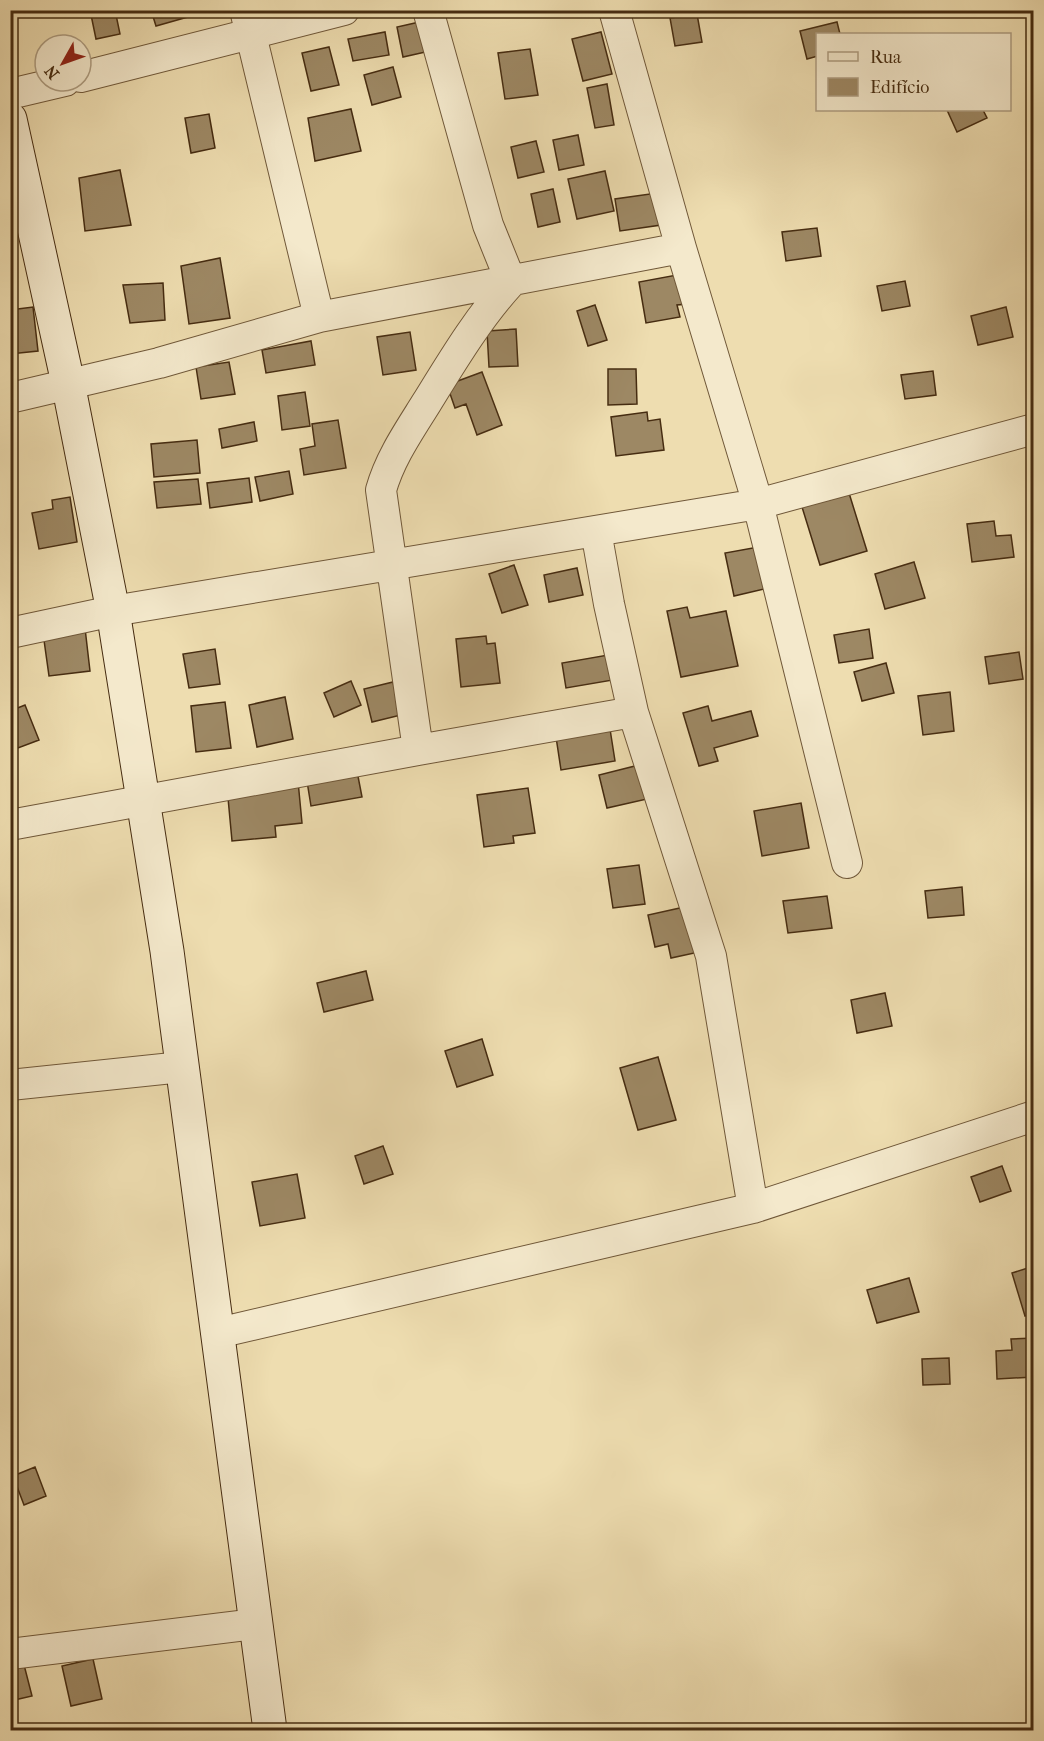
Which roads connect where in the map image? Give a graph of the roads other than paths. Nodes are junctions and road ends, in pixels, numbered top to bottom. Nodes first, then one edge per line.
1 (344, 10) edge
2 (428, 10) edge
3 (614, 10) edge
4 (248, 23) edge
5 (93, 73) edge
6 (33, 89) edge
7 (10, 94) edge
8 (10, 119) edge
9 (681, 248) junction
10 (511, 282) junction
11 (319, 317) junction
12 (68, 383) junction
13 (10, 398) edge
14 (1034, 429) edge
15 (758, 504) junction
16 (596, 531) junction
17 (392, 563) junction
18 (113, 611) junction
19 (10, 633) edge
20 (633, 712) junction
21 (418, 750) junction
22 (142, 801) junction
23 (10, 825) edge
24 (847, 863) dead end
25 (182, 1067) junction
26 (10, 1085) edge
27 (1032, 1121) edge
28 (753, 1208) junction
29 (218, 1333) junction
30 (256, 1624) junction
31 (10, 1654) edge
32 (270, 1731) edge

1 - 4 street
2 - 10 street
3 - 9 street
4 - 5 street
4 - 11 street
6 - 7 street
8 - 12 street
9 - 10 street
9 - 15 street
10 - 11 street
10 - 17 street
11 - 12 street
12 - 13 street
12 - 18 street
14 - 15 street
15 - 16 street
15 - 24 street
16 - 17 street
16 - 20 street
17 - 18 street
17 - 21 street
18 - 19 street
18 - 22 street
20 - 21 street
20 - 28 street
21 - 22 street
22 - 23 street
22 - 25 street
25 - 26 street
25 - 29 street
27 - 28 street
28 - 29 street
29 - 30 street
30 - 31 street
30 - 32 street

